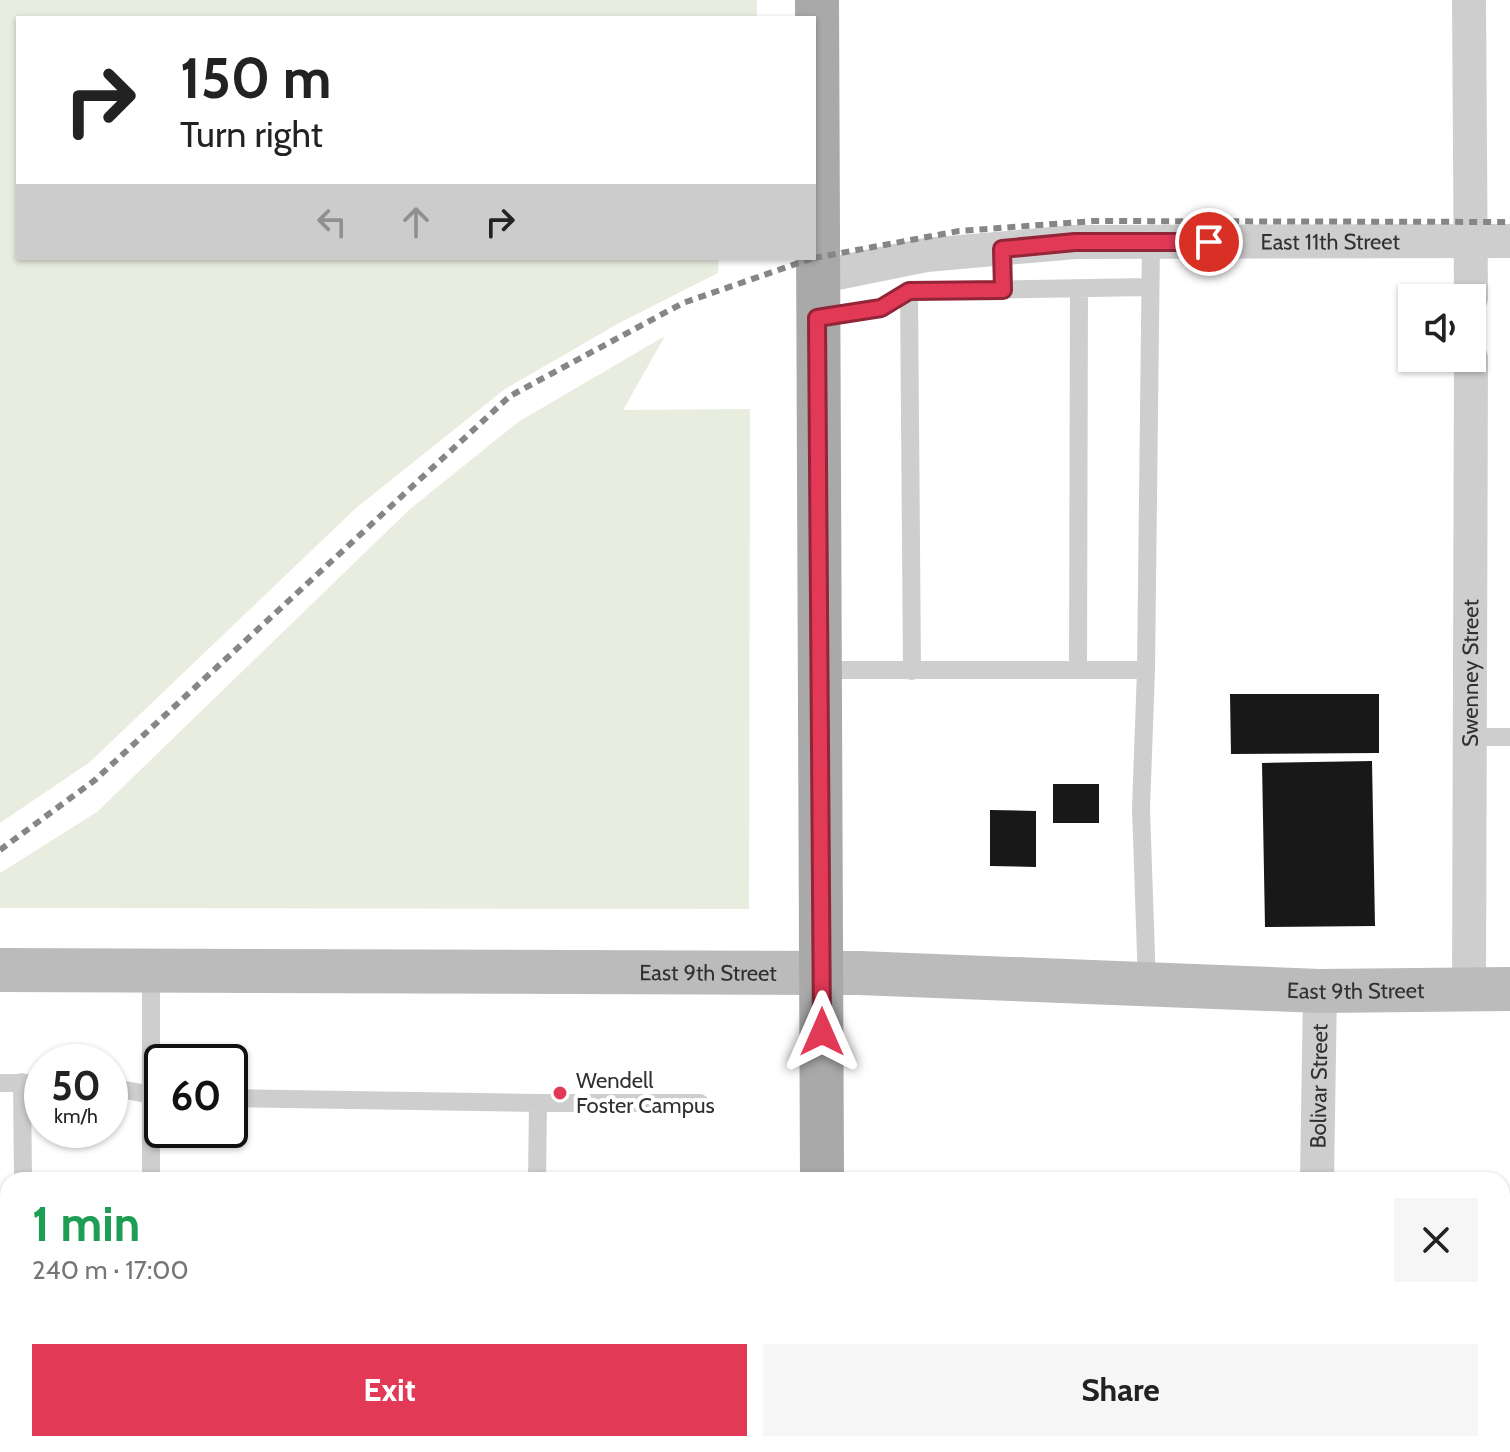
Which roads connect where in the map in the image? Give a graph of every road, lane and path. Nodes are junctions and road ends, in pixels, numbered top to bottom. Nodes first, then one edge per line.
1 (817, 0) edge
2 (1469, 0) edge
3 (1471, 241) junction
4 (1510, 241) edge
5 (1151, 242) junction
6 (1002, 249) junction
7 (1471, 284) edge
8 (1149, 287) junction
9 (1079, 289) junction
10 (1003, 290) junction
11 (909, 291) junction
12 (817, 298) junction
13 (1471, 372) edge
14 (819, 670) junction
15 (1078, 670) junction
16 (1146, 670) junction
17 (912, 671) junction
18 (1468, 737) junction
19 (1510, 737) edge
20 (0, 970) edge
21 (151, 971) junction
22 (821, 973) junction
23 (1147, 984) junction
24 (1490, 989) edge
25 (1320, 991) junction
26 (154, 1044) edge
27 (22, 1082) joint
28 (0, 1083) edge
29 (248, 1098) edge
30 (538, 1103) junction
31 (700, 1103) dead end
32 (153, 1148) edge
33 (23, 1172) edge
34 (152, 1172) edge
35 (537, 1172) edge
36 (822, 1172) edge
37 (1317, 1172) edge

1 - 12 main road
2 - 3 street
3 - 4 street, East 11th Street
3 - 5 street, East 11th Street
3 - 7 street
5 - 6 street, East 11th Street
5 - 8 lane
6 - 10 lane
6 - 12 street, East 11th Street
8 - 9 lane
8 - 16 lane
9 - 10 lane
9 - 15 lane
10 - 11 lane
11 - 12 lane
11 - 17 lane
12 - 14 main road
13 - 18 street, Swenney Street
14 - 17 lane
14 - 22 main road
15 - 16 lane
15 - 17 lane
16 - 23 lane
18 - 19 lane
18 - 24 street, Swenney Street
20 - 21 street, East 9th Street
21 - 22 street, East 9th Street
21 - 26 lane
22 - 23 street, East 9th Street
22 - 36 main road
23 - 25 street, East 9th Street
24 - 25 street, East 9th Street
25 - 37 street, Bolivar Street
27 - 28 lane
27 - 33 lane
29 - 30 lane
30 - 31 lane
30 - 35 lane
32 - 34 lane

